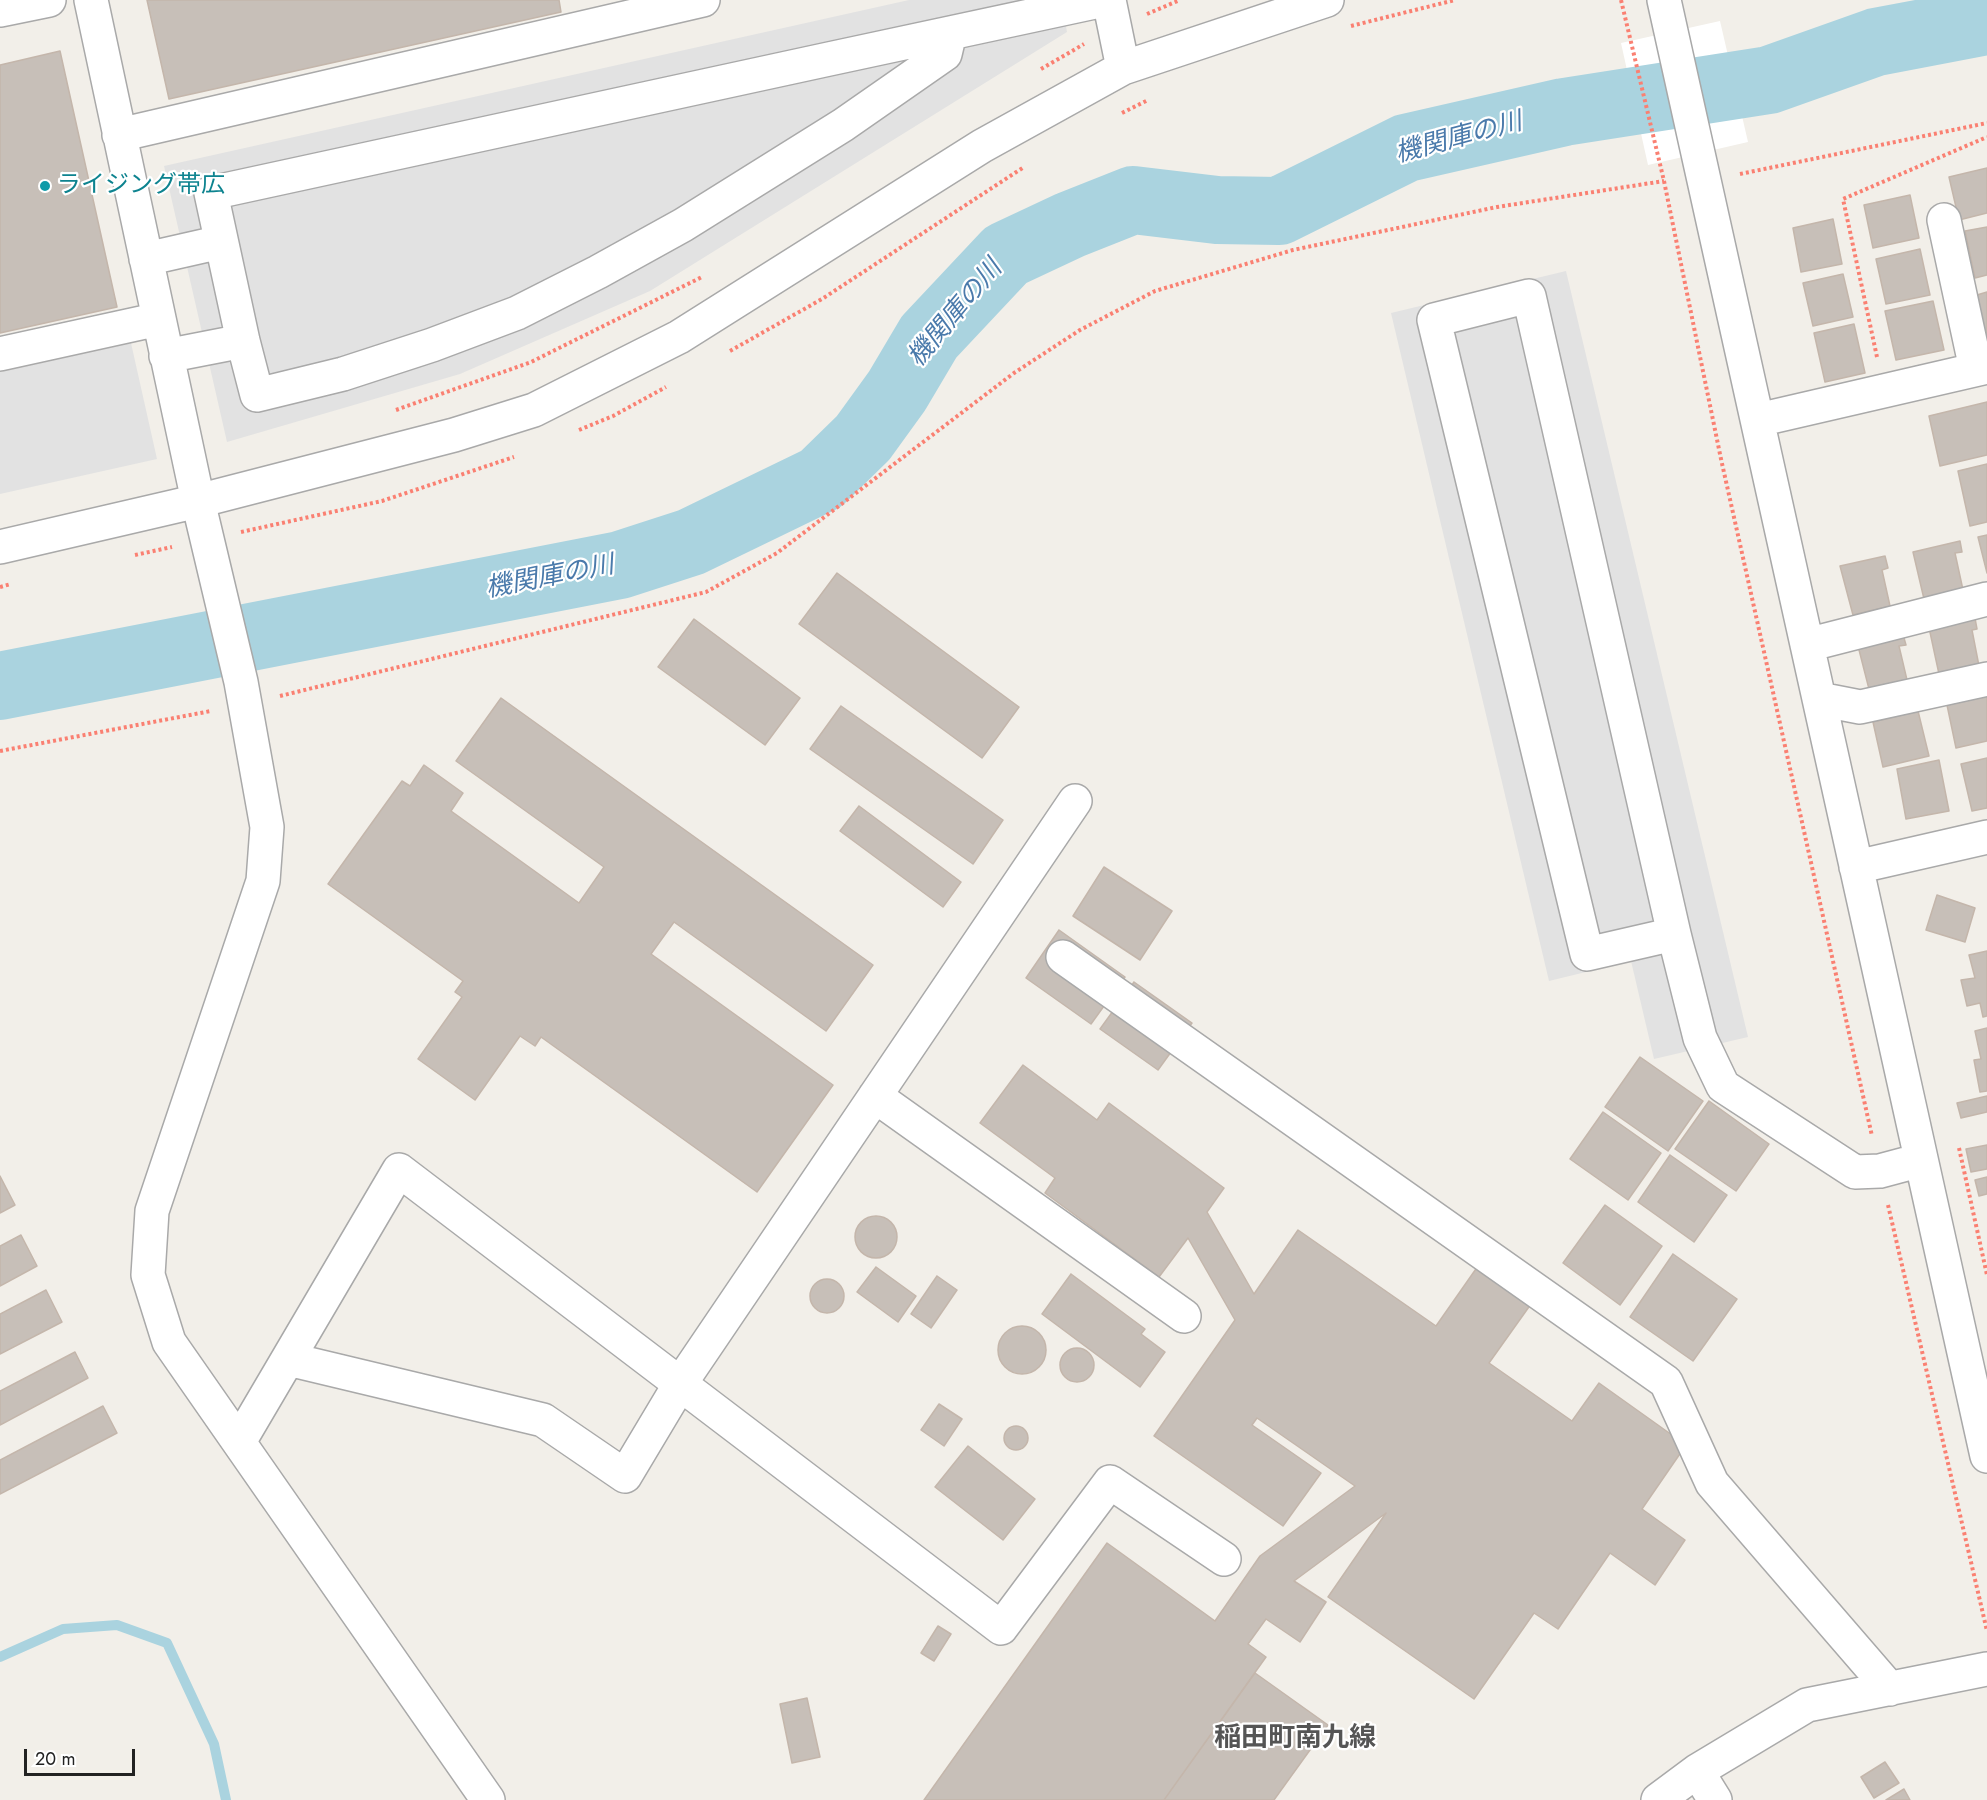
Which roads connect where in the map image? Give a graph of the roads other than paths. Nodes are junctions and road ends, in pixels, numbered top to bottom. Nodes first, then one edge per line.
1 (49, 0) edge
2 (91, 0) edge
3 (703, 0) edge
4 (1104, 0) edge
5 (1109, 0) edge
6 (1327, 0) edge
7 (1664, 0) edge
8 (0, 10) edge
9 (950, 33) junction
10 (1123, 68) junction
11 (119, 135) junction
12 (1944, 220) dead end
13 (221, 242) junction
14 (146, 260) junction
15 (159, 319) junction
16 (243, 341) junction
17 (0, 354) edge
18 (166, 356) junction
19 (1982, 368) edge
20 (1758, 420) junction
21 (198, 501) junction
22 (0, 547) edge
23 (1987, 599) edge
24 (1807, 645) junction
25 (1987, 679) edge
26 (1819, 699) junction
27 (1075, 801) dead end
28 (1987, 837) edge
29 (1856, 867) junction
30 (1674, 934) junction
31 (1063, 957) dead end
32 (875, 1096) junction
33 (1922, 1160) junction
34 (1184, 1316) dead end
35 (288, 1359) junction
36 (680, 1384) junction
37 (239, 1442) junction
38 (1987, 1456) edge
39 (1224, 1560) dead end
40 (1987, 1669) edge
41 (1890, 1689) junction
42 (1697, 1771) junction
43 (488, 1800) edge
44 (1658, 1800) edge
45 (1715, 1800) edge

1 - 8 street
2 - 11 street
3 - 11 street
4 - 9 street
5 - 10 street
6 - 10 street
7 - 20 street
9 - 13 street
9 - 16 street
10 - 21 street
11 - 14 street
12 - 19 street
13 - 14 street
13 - 16 street
14 - 15 street
15 - 17 street
15 - 18 street
16 - 18 street
18 - 21 street
19 - 20 street
20 - 24 street
21 - 22 street
21 - 37 street
23 - 24 street
24 - 26 street
25 - 26 street
26 - 29 street
27 - 32 street
28 - 29 street
29 - 33 street
30 - 30 street
30 - 33 street
31 - 41 street
32 - 34 street
32 - 36 street
33 - 38 street
35 - 36 street
35 - 36 street
35 - 37 street
36 - 39 street
37 - 43 street
40 - 41 street
41 - 42 street
42 - 44 street
42 - 45 street

